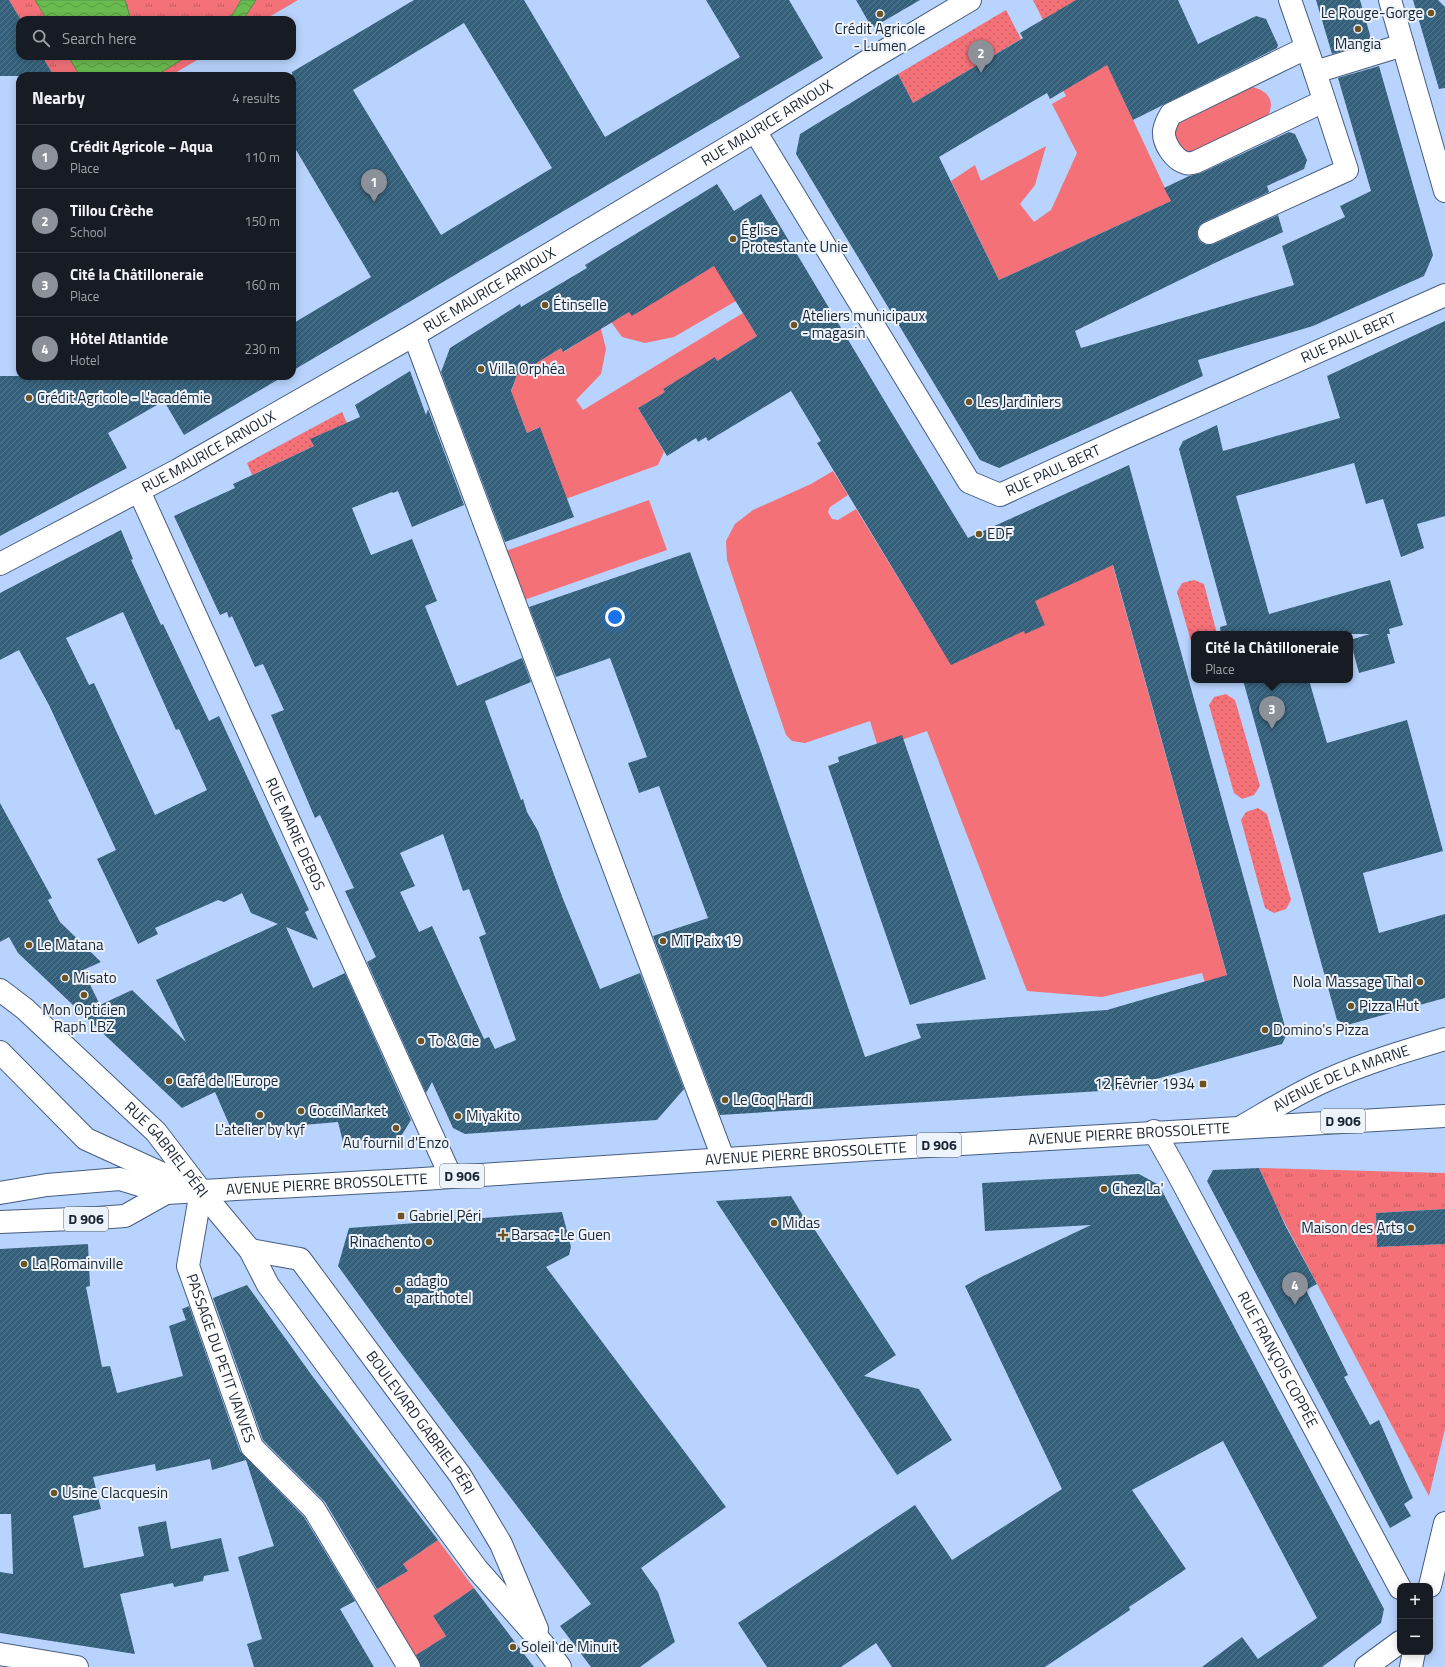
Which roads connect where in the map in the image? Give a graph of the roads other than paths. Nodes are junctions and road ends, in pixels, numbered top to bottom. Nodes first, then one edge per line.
1 (970, 0) edge
2 (1290, 0) edge
3 (1390, 0) edge
4 (1403, 45) junction
5 (1306, 48) junction
6 (1315, 72) junction
7 (1324, 101) junction
8 (755, 132) junction
9 (1445, 191) edge
10 (1209, 234) dead end
11 (1445, 295) edge
12 (414, 335) junction
13 (139, 491) junction
14 (0, 564) edge
15 (0, 990) edge
16 (1445, 1039) edge
17 (0, 1052) edge
18 (1445, 1116) edge
19 (1241, 1127) junction
20 (1154, 1131) junction
21 (723, 1158) junction
22 (451, 1177) junction
23 (201, 1191) junction
24 (0, 1193) edge
25 (166, 1193) junction
26 (0, 1222) edge
27 (250, 1250) junction
28 (1445, 1523) edge
29 (1397, 1583) edge
30 (1431, 1583) edge
31 (543, 1644) junction
32 (1397, 1644) edge
33 (0, 1654) edge
34 (1413, 1655) edge
35 (70, 1667) edge
36 (409, 1667) edge
37 (560, 1667) edge
38 (1366, 1667) edge
39 (1411, 1667) edge

1 - 8 street, RUE MAURICE ARNOUX
2 - 5 street
3 - 4 street
4 - 6 street
4 - 9 street
5 - 6 street
5 - 7 street
6 - 7 street
7 - 10 street
8 - 11 street, RUE PAUL BERT
8 - 12 street, RUE MAURICE ARNOUX
12 - 13 street, RUE MAURICE ARNOUX
12 - 21 street
13 - 14 street, RUE MAURICE ARNOUX
13 - 22 street, RUE MARIE DEBOS
15 - 23 street, RUE GABRIEL PÉRI
16 - 19 street, AVENUE DE LA MARNE
17 - 23 street, RUE GABRIEL PÉRI
18 - 19 street, AVENUE PIERRE BROSSOLETTE / D 906
19 - 20 street, AVENUE PIERRE BROSSOLETTE / D 906
20 - 21 street, AVENUE PIERRE BROSSOLETTE / D 906
20 - 29 street, RUE FRANÇOIS COPPÉE
21 - 22 street, AVENUE PIERRE BROSSOLETTE / D 906
22 - 23 street, AVENUE PIERRE BROSSOLETTE / D 906
23 - 25 street, AVENUE PIERRE BROSSOLETTE / D 906
23 - 27 street, BOULEVARD GABRIEL PÉRI
23 - 36 street, PASSAGE DU PETIT VANVES
24 - 25 street, AVENUE PIERRE BROSSOLETTE / D 906
25 - 26 street, AVENUE PIERRE BROSSOLETTE / D 906
27 - 31 street, BOULEVARD GABRIEL PÉRI
27 - 31 street, BOULEVARD GABRIEL PÉRI
28 - 30 street
31 - 37 street, BOULEVARD GABRIEL PÉRI
32 - 38 street
33 - 35 street
34 - 39 street

